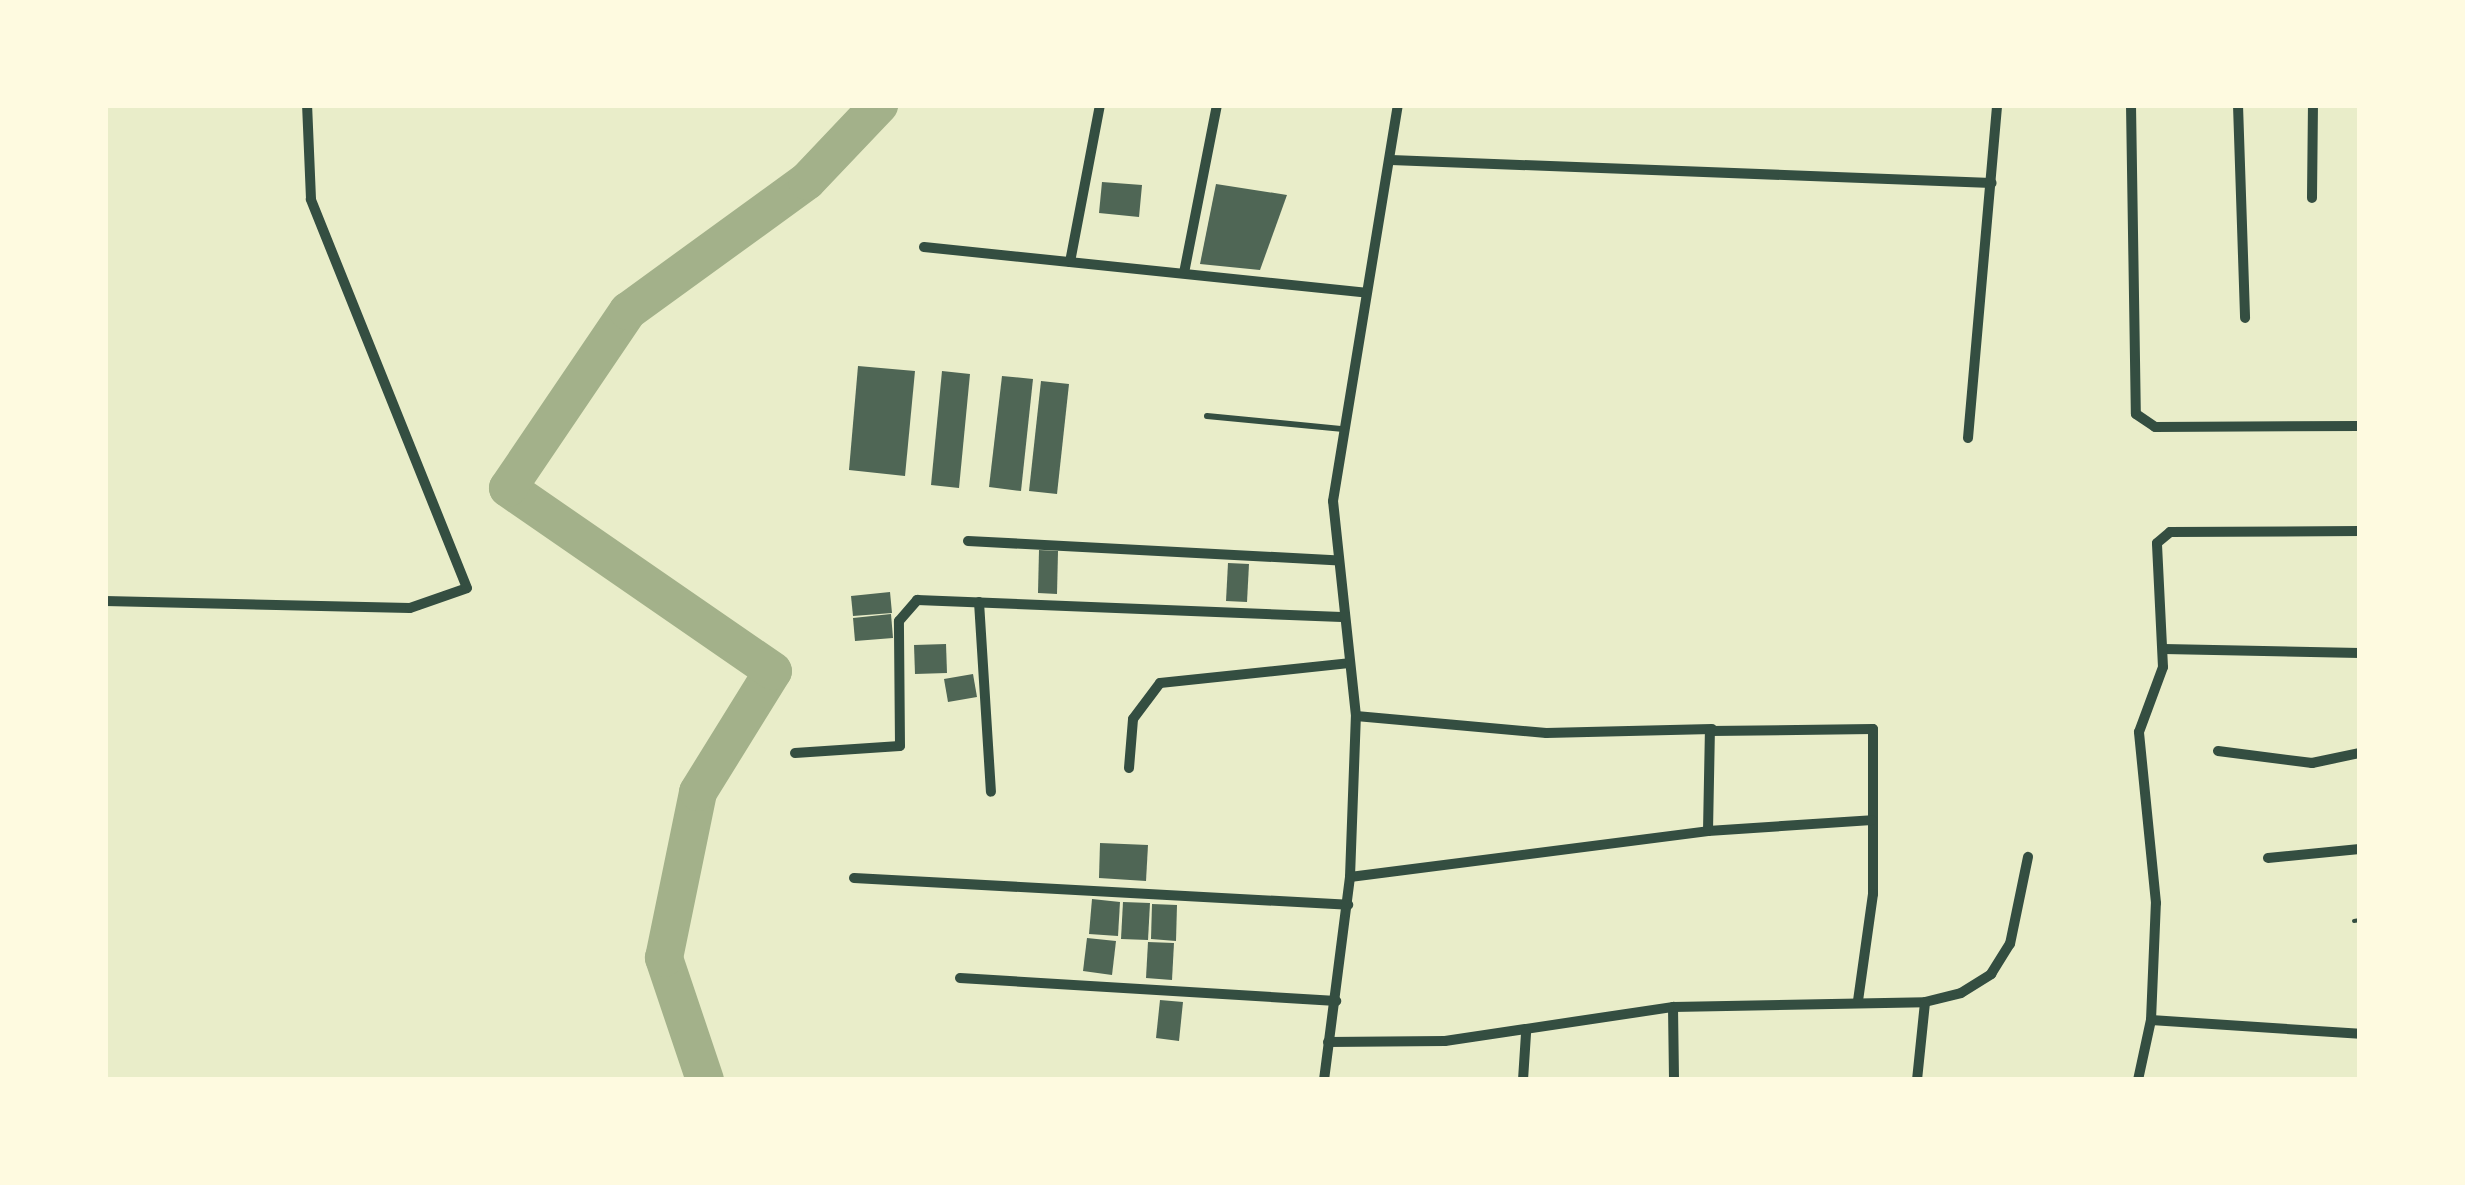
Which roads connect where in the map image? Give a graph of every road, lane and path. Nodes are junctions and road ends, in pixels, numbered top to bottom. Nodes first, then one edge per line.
1 (307, 105) edge
2 (1100, 105) edge
3 (1217, 105) edge
4 (1398, 105) edge
5 (1997, 105) edge
6 (2130, 105) edge
7 (2238, 105) edge
8 (2313, 105) edge
9 (1391, 160) junction
10 (1992, 183) junction
11 (2312, 198) dead end
12 (924, 246) dead end
13 (1070, 262) junction
14 (1184, 273) junction
15 (1366, 293) junction
16 (2244, 318) dead end
17 (1207, 416) dead end
18 (2360, 426) edge
19 (1342, 429) junction
20 (1968, 438) dead end
21 (2360, 531) edge
22 (968, 541) dead end
23 (1335, 560) junction
24 (105, 601) edge
25 (979, 602) junction
26 (1342, 617) junction
27 (2164, 649) junction
28 (2360, 653) edge
29 (1348, 663) junction
30 (1356, 716) junction
31 (1712, 730) junction
32 (795, 752) dead end
33 (2218, 752) dead end
34 (2360, 753) edge
35 (1129, 768) dead end
36 (990, 792) dead end
37 (1872, 820) junction
38 (1708, 831) junction
39 (2360, 849) edge
40 (2028, 857) dead end
41 (2268, 858) dead end
42 (1350, 877) junction
43 (854, 878) dead end
44 (1348, 905) junction
45 (960, 978) dead end
46 (1336, 1001) junction
47 (1858, 1001) junction
48 (1926, 1002) junction
49 (1673, 1007) junction
50 (2152, 1020) junction
51 (1526, 1033) junction
52 (2360, 1034) edge
53 (1328, 1042) junction
54 (1324, 1080) edge
55 (1524, 1080) edge
56 (1674, 1080) edge
57 (1917, 1080) edge
58 (2138, 1080) edge

1 - 24 street
2 - 13 street
3 - 14 street
4 - 9 street
5 - 10 street
6 - 18 street
7 - 16 street
8 - 11 street
9 - 10 street
9 - 15 street
10 - 20 street
12 - 13 street
13 - 14 street
14 - 15 street
15 - 19 street
17 - 19 lane
19 - 23 street
21 - 27 street
22 - 23 street
23 - 26 street
25 - 26 street
25 - 32 street
25 - 36 street
26 - 29 street
27 - 28 street
27 - 50 street
29 - 30 street
29 - 35 street
30 - 31 street
30 - 42 street
31 - 37 street
31 - 38 street
33 - 34 street
37 - 38 street
37 - 47 street
38 - 42 street
39 - 41 street
40 - 48 street
42 - 44 street
43 - 44 street
44 - 46 street
45 - 46 street
46 - 53 street
47 - 48 street
47 - 49 street
48 - 57 street
49 - 51 street
49 - 56 street
50 - 52 street
50 - 58 street
51 - 53 street
51 - 55 street
53 - 54 street

